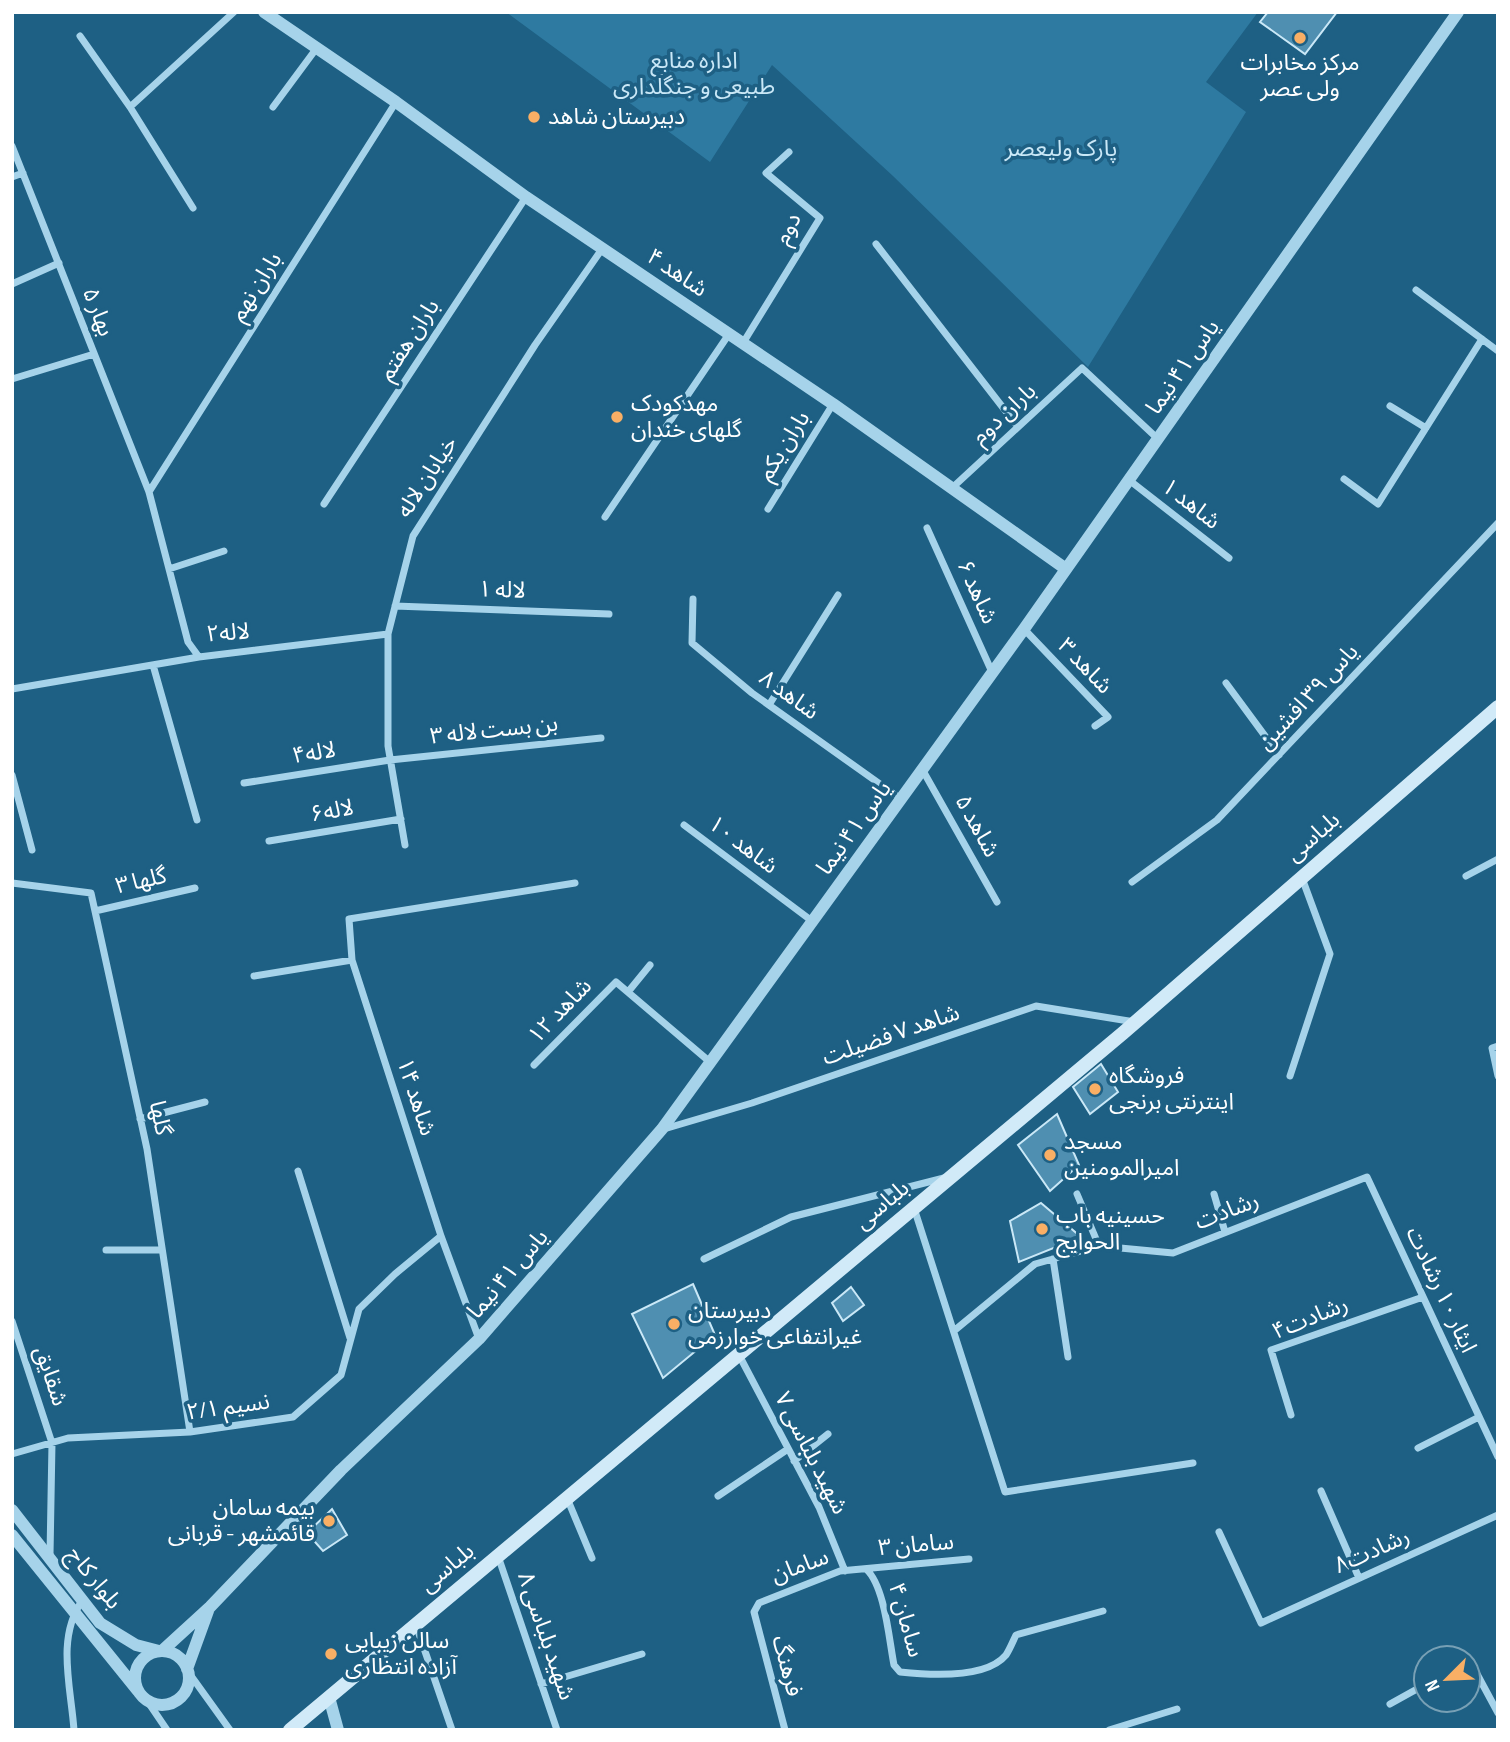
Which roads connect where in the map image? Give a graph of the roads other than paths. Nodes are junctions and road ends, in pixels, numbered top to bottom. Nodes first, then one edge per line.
1 (234, 12) edge
2 (264, 12) edge
3 (1458, 12) edge
4 (80, 36) dead end
5 (316, 48) junction
6 (396, 102) junction
7 (130, 107) junction
8 (273, 107) dead end
9 (12, 146) edge
10 (789, 152) dead end
11 (23, 173) junction
12 (12, 177) edge
13 (526, 198) junction
14 (192, 208) dead end
15 (876, 244) dead end
16 (603, 249) junction
17 (59, 263) junction
18 (12, 284) edge
19 (1416, 290) dead end
20 (729, 334) junction
21 (1482, 339) junction
22 (743, 343) junction
23 (1498, 351) edge
24 (94, 354) junction
25 (12, 379) edge
26 (833, 404) junction
27 (1390, 406) dead end
28 (1018, 427) junction
29 (1426, 428) junction
30 (1158, 439) junction
31 (1344, 479) dead end
32 (1129, 480) junction
33 (952, 488) junction
34 (149, 492) junction
35 (324, 504) dead end
36 (768, 509) dead end
37 (605, 516) dead end
38 (1498, 523) edge
39 (927, 528) dead end
40 (224, 551) dead end
41 (1229, 558) dead end
42 (169, 569) junction
43 (1066, 569) junction
44 (838, 596) dead end
45 (693, 599) dead end
46 (395, 606) junction
47 (608, 614) dead end
48 (1024, 629) junction
49 (388, 634) junction
50 (199, 657) junction
51 (153, 665) junction
52 (992, 673) junction
53 (1226, 684) dead end
54 (12, 689) edge
55 (769, 705) junction
56 (1498, 707) edge
57 (1095, 726) dead end
58 (601, 738) dead end
59 (1279, 755) junction
60 (390, 760) junction
61 (922, 769) junction
62 (12, 775) edge
63 (244, 783) dead end
64 (901, 799) junction
65 (401, 819) junction
66 (197, 820) dead end
67 (684, 825) dead end
68 (269, 841) dead end
69 (405, 845) dead end
70 (32, 850) dead end
71 (1498, 859) edge
72 (1466, 876) dead end
73 (1302, 877) junction
74 (1132, 882) dead end
75 (12, 883) edge
76 (575, 883) dead end
77 (195, 888) dead end
78 (997, 902) dead end
79 (95, 911) junction
80 (812, 921) junction
81 (352, 960) junction
82 (650, 965) dead end
83 (254, 976) dead end
84 (628, 992) junction
85 (1136, 1022) junction
86 (1498, 1046) edge
87 (710, 1062) junction
88 (534, 1065) dead end
89 (1290, 1076) dead end
90 (1498, 1076) edge
91 (205, 1102) dead end
92 (140, 1119) junction
93 (662, 1129) junction
94 (298, 1171) dead end
95 (952, 1176) junction
96 (1367, 1177) joint
97 (1077, 1194) dead end
98 (1214, 1195) dead end
99 (914, 1208) junction
100 (1225, 1232) junction
101 (441, 1236) junction
102 (1099, 1246) junction
103 (106, 1250) dead end
104 (162, 1250) junction
105 (704, 1259) dead end
106 (1053, 1259) junction
107 (1423, 1297) junction
108 (12, 1321) edge
109 (955, 1330) junction
110 (351, 1339) junction
111 (479, 1339) junction
112 (738, 1355) junction
113 (1068, 1357) dead end
114 (1291, 1415) dead end
115 (1479, 1417) junction
116 (190, 1432) junction
117 (828, 1434) dead end
118 (52, 1443) junction
119 (1418, 1448) dead end
120 (788, 1449) junction
121 (12, 1454) edge
122 (1498, 1457) edge
123 (794, 1461) junction
124 (1193, 1463) dead end
125 (1321, 1491) dead end
126 (718, 1496) dead end
127 (567, 1498) junction
128 (12, 1510) edge
129 (1498, 1515) edge
130 (1220, 1532) dead end
131 (12, 1535) edge
132 (498, 1555) junction
133 (50, 1556) junction
134 (592, 1558) dead end
135 (969, 1559) dead end
136 (40, 1567) junction
137 (866, 1569) junction
138 (845, 1571) junction
139 (1359, 1578) junction
140 (82, 1601) junction
141 (210, 1607) junction
142 (1103, 1611) dead end
143 (74, 1612) junction
144 (754, 1612) joint
145 (416, 1624) junction
146 (161, 1651) junction
147 (642, 1654) dead end
148 (188, 1671) junction
149 (541, 1684) junction
150 (1482, 1684) edge
151 (138, 1691) junction
152 (1412, 1692) edge
153 (329, 1697) junction
154 (148, 1702) junction
155 (1390, 1704) dead end
156 (1177, 1709) dead end
157 (1498, 1713) edge
158 (74, 1730) edge
159 (167, 1730) edge
160 (230, 1730) edge
161 (290, 1730) edge
162 (338, 1730) edge
163 (452, 1730) edge
164 (557, 1730) edge
165 (785, 1730) edge
166 (1109, 1730) edge

1 - 7 street
2 - 5 street, شاهد ۴
3 - 30 street, یاس ۴۱ نیما
4 - 7 street
5 - 6 street, شاهد ۴
5 - 8 street
6 - 13 street, شاهد ۴
6 - 34 street, باران نهم
7 - 14 street
9 - 11 street, بهار ۵
10 - 22 street, دوم
11 - 12 street
11 - 17 street, بهار ۵
13 - 16 street, شاهد ۴
13 - 35 street, باران هفتم
15 - 28 street
16 - 20 street, شاهد ۴
16 - 46 street, خیابان لاله
17 - 18 street
17 - 24 street, بهار ۵
19 - 21 street
20 - 22 street, شاهد ۴
20 - 37 street
21 - 23 street
21 - 29 street
22 - 26 street, شاهد ۴
24 - 25 street
24 - 34 street, بهار ۵
26 - 33 street, شاهد ۴
26 - 36 street, باران یکم
27 - 29 street
28 - 30 street, باران دوم
28 - 33 street, باران دوم
29 - 31 street
30 - 32 street, یاس ۴۱ نیما
32 - 41 street, شاهد ۱
32 - 43 street, یاس ۴۱ نیما
33 - 43 street, شاهد ۴
34 - 42 street, لاله۲
38 - 59 street, یاس ۳۹ افشین
39 - 52 street, شاهد ۶
40 - 42 street
42 - 50 street, لاله۲
43 - 48 street, یاس ۴۱ نیما
44 - 55 street
45 - 55 street, شاهد ۸
46 - 47 street, لاله ۱
46 - 49 street, خیابان لاله
48 - 52 street, یاس ۴۱ نیما
48 - 57 street, شاهد ۳
49 - 50 street, لاله۲
49 - 60 street, خیابان لاله
50 - 51 street
51 - 54 street
51 - 66 street
52 - 61 street, یاس ۴۱ نیما
53 - 59 street
55 - 64 street, شاهد ۸
56 - 73 main road, بلباسی
58 - 60 street, بن بست لاله ۳
59 - 74 street, یاس ۳۹ افشین
60 - 63 street, لاله۴
60 - 65 street, خیابان لاله
61 - 64 street, یاس ۴۱ نیما
61 - 78 street, شاهد ۵
62 - 70 street
64 - 80 street, یاس ۴۱ نیما
65 - 68 street, لاله۶
65 - 69 street, خیابان لاله
67 - 80 street, شاهد ۱۰
71 - 72 street
73 - 85 main road, بلباسی
73 - 89 street
75 - 79 street
76 - 81 street, شاهد ۱۴
77 - 79 street, گلها ۳
79 - 92 street, گلها
80 - 87 street, یاس ۴۱ نیما
81 - 83 street
81 - 101 street, شاهد ۱۴
82 - 84 street
84 - 87 street, شاهد ۱۲
84 - 88 street, شاهد ۱۲
85 - 93 street, شاهد ۷ فضیلت
85 - 95 main road, بلباسی
86 - 90 street
87 - 93 street, یاس ۴۱ نیما
91 - 92 street
92 - 104 street, گلها
93 - 111 street, یاس ۴۱ نیما
94 - 110 street
95 - 99 main road, بلباسی
95 - 105 street
96 - 100 street, رشادت
96 - 107 street, ایثار ۱۰ رشادت
97 - 102 street
98 - 100 street
99 - 109 street
99 - 112 main road, بلباسی
100 - 102 street, رشادت
101 - 110 street, نسیم ۲/۱
101 - 111 street, شاهد ۱۴
102 - 106 street, رشادت
103 - 104 street
104 - 116 street, گلها
106 - 109 street, رشادت
106 - 113 street
107 - 114 street, رشادت۴
107 - 115 street, ایثار ۱۰ رشادت
108 - 118 street, شقایق
109 - 124 street
110 - 116 street, نسیم ۲/۱
111 - 141 street, یاس ۴۱ نیما
112 - 120 street, شهید بلباسی ۷
112 - 127 main road, بلباسی
115 - 119 street
115 - 122 street, ایثار ۱۰ رشادت
116 - 118 street, نسیم ۲/۱
117 - 123 street
118 - 121 street, نسیم ۲/۱
118 - 133 street, شقایق
120 - 123 street, شهید بلباسی ۷
120 - 126 street
123 - 138 street, شهید بلباسی ۷
125 - 139 street
127 - 132 main road, بلباسی
127 - 134 street
128 - 133 street, بلوار کاج
129 - 139 street, رشادت۸
130 - 139 street, رشادت۸
131 - 136 street, بلوار کاج
132 - 145 main road, بلباسی
132 - 149 street, شهید بلباسی ۸
133 - 136 street
133 - 140 street, بلوار کاج
135 - 137 street, سامان ۳
136 - 143 street, بلوار کاج
137 - 138 street, سامان
137 - 142 street, سامان ۴
138 - 144 street, سامان
140 - 143 street
140 - 146 street, بلوار کاج
141 - 146 street, یاس ۴۱ نیما
141 - 148 street
143 - 151 street, بلوار کاج
143 - 158 street
144 - 165 street, فرهنگ
145 - 153 main road, بلباسی
145 - 163 street
146 - 148 street
146 - 151 street
147 - 149 street
148 - 154 street
148 - 160 street
149 - 164 street, شهید بلباسی ۸
150 - 157 street
151 - 154 street
152 - 155 street
153 - 161 main road, بلباسی
153 - 162 street
154 - 159 street
156 - 166 street

